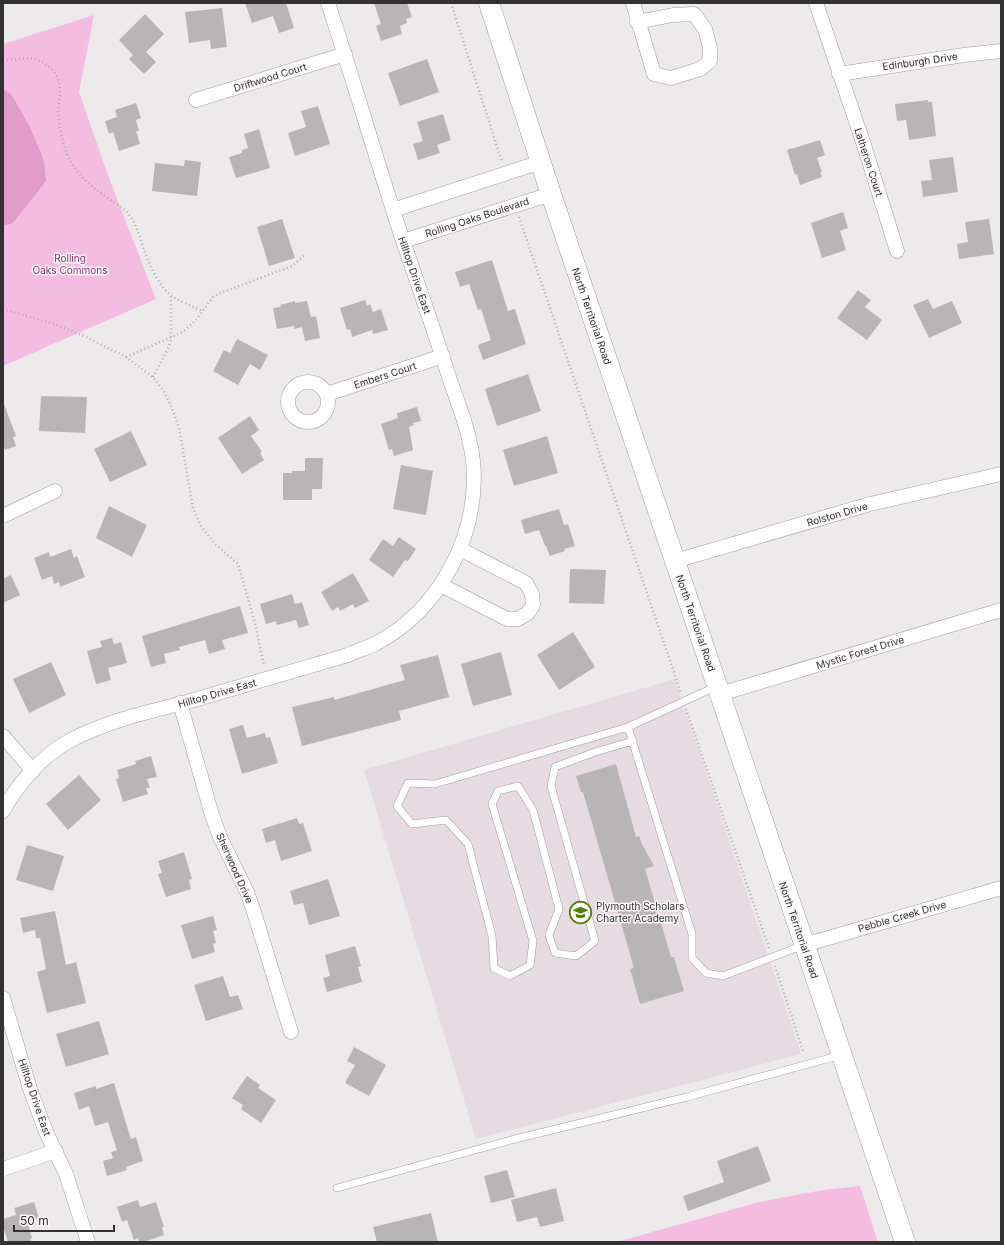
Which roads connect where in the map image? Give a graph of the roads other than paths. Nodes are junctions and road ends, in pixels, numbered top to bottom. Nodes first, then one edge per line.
1 (328, 3) edge
2 (489, 3) edge
3 (633, 3) edge
4 (816, 3) edge
5 (637, 22) junction
6 (1001, 51) edge
7 (345, 54) junction
8 (839, 74) junction
9 (196, 100) dead end
10 (541, 162) junction
11 (551, 194) junction
12 (393, 210) junction
13 (403, 241) junction
14 (897, 251) dead end
15 (443, 356) junction
16 (327, 394) dead end
17 (1001, 474) edge
18 (55, 491) dead end
19 (3, 516) edge
20 (460, 550) junction
21 (675, 561) junction
22 (440, 585) junction
23 (1001, 610) edge
24 (719, 690) junction
25 (180, 703) junction
26 (628, 727) junction
27 (3, 736) edge
28 (633, 741) junction
29 (33, 771) junction
30 (3, 811) edge
31 (1001, 888) edge
32 (804, 945) junction
33 (3, 998) edge
34 (291, 1032) dead end
35 (841, 1055) junction
36 (56, 1151) junction
37 (3, 1169) edge
38 (337, 1188) dead end
39 (88, 1242) edge
40 (905, 1242) edge

1 - 7 street, Hilltop Drive East
2 - 10 main road, North Territorial Road
3 - 5 street
4 - 8 street, Latheron Court
5 - 5 street
6 - 8 street, Edinburgh Drive
7 - 9 street, Driftwood Court
7 - 12 street, Hilltop Drive East
8 - 14 street, Latheron Court
10 - 11 main road, North Territorial Road
10 - 12 street
11 - 13 street, Rolling Oaks Boulevard
11 - 21 main road, North Territorial Road
12 - 13 street, Hilltop Drive East
13 - 15 street, Hilltop Drive East
15 - 16 street, Embers Court
15 - 20 street, Hilltop Drive East
17 - 21 street, Rolston Drive
18 - 19 street
20 - 22 street, Hilltop Drive East
20 - 22 street
21 - 24 main road, North Territorial Road
22 - 25 street, Hilltop Drive East
23 - 24 street, Mystic Forest Drive
24 - 26 lane
24 - 32 main road, North Territorial Road
25 - 29 street, Hilltop Drive East
25 - 34 street, Sherwood Drive
26 - 28 lane
26 - 28 lane
27 - 29 street
28 - 32 lane
29 - 30 street, Hilltop Drive East
31 - 32 street, Pebble Creek Drive
32 - 35 main road, North Territorial Road
33 - 36 street, Hilltop Drive East
35 - 38 lane
35 - 40 main road, North Territorial Road
36 - 37 street
36 - 39 street, Hilltop Drive East

